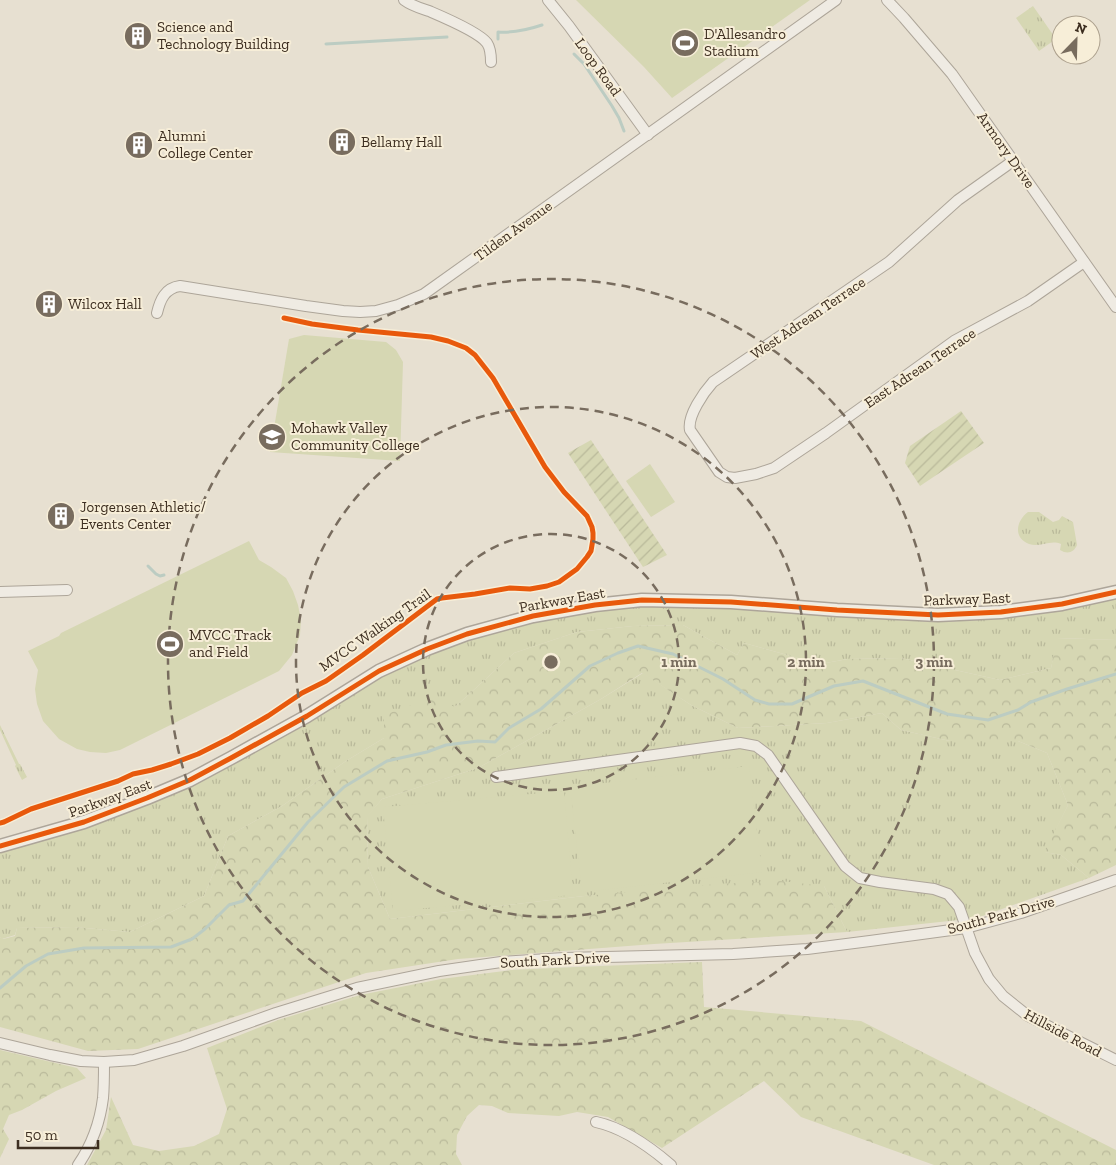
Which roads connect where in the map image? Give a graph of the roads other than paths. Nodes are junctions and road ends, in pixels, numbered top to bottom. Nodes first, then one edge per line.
1 (404, 0) edge
2 (548, 0) edge
3 (836, 0) edge
4 (887, 0) edge
5 (492, 62) dead end
6 (648, 135) junction
7 (1013, 160) junction
8 (1084, 262) junction
9 (1116, 307) edge
10 (157, 313) dead end
11 (756, 474) joint
12 (67, 590) dead end
13 (0, 592) edge
14 (1116, 592) edge
15 (496, 777) dead end
16 (0, 846) edge
17 (1116, 880) edge
18 (966, 928) junction
19 (0, 1043) edge
20 (1116, 1060) edge
21 (104, 1062) junction
22 (596, 1122) dead end
23 (78, 1165) edge
24 (671, 1165) edge

1 - 5 street
2 - 6 street, Loop Road
3 - 6 street, Tilden Avenue
4 - 7 street, Armory Drive
6 - 10 street, Tilden Avenue
7 - 8 street, Armory Drive
7 - 11 street, West Adrean Terrace
8 - 9 street, Armory Drive
8 - 11 street, East Adrean Terrace
12 - 13 street
14 - 16 street, Parkway East
15 - 18 street, Hillside Road
17 - 18 street, South Park Drive
18 - 20 street, Hillside Road
18 - 21 street, South Park Drive
19 - 21 street, South Park Drive
21 - 23 street
22 - 24 street

